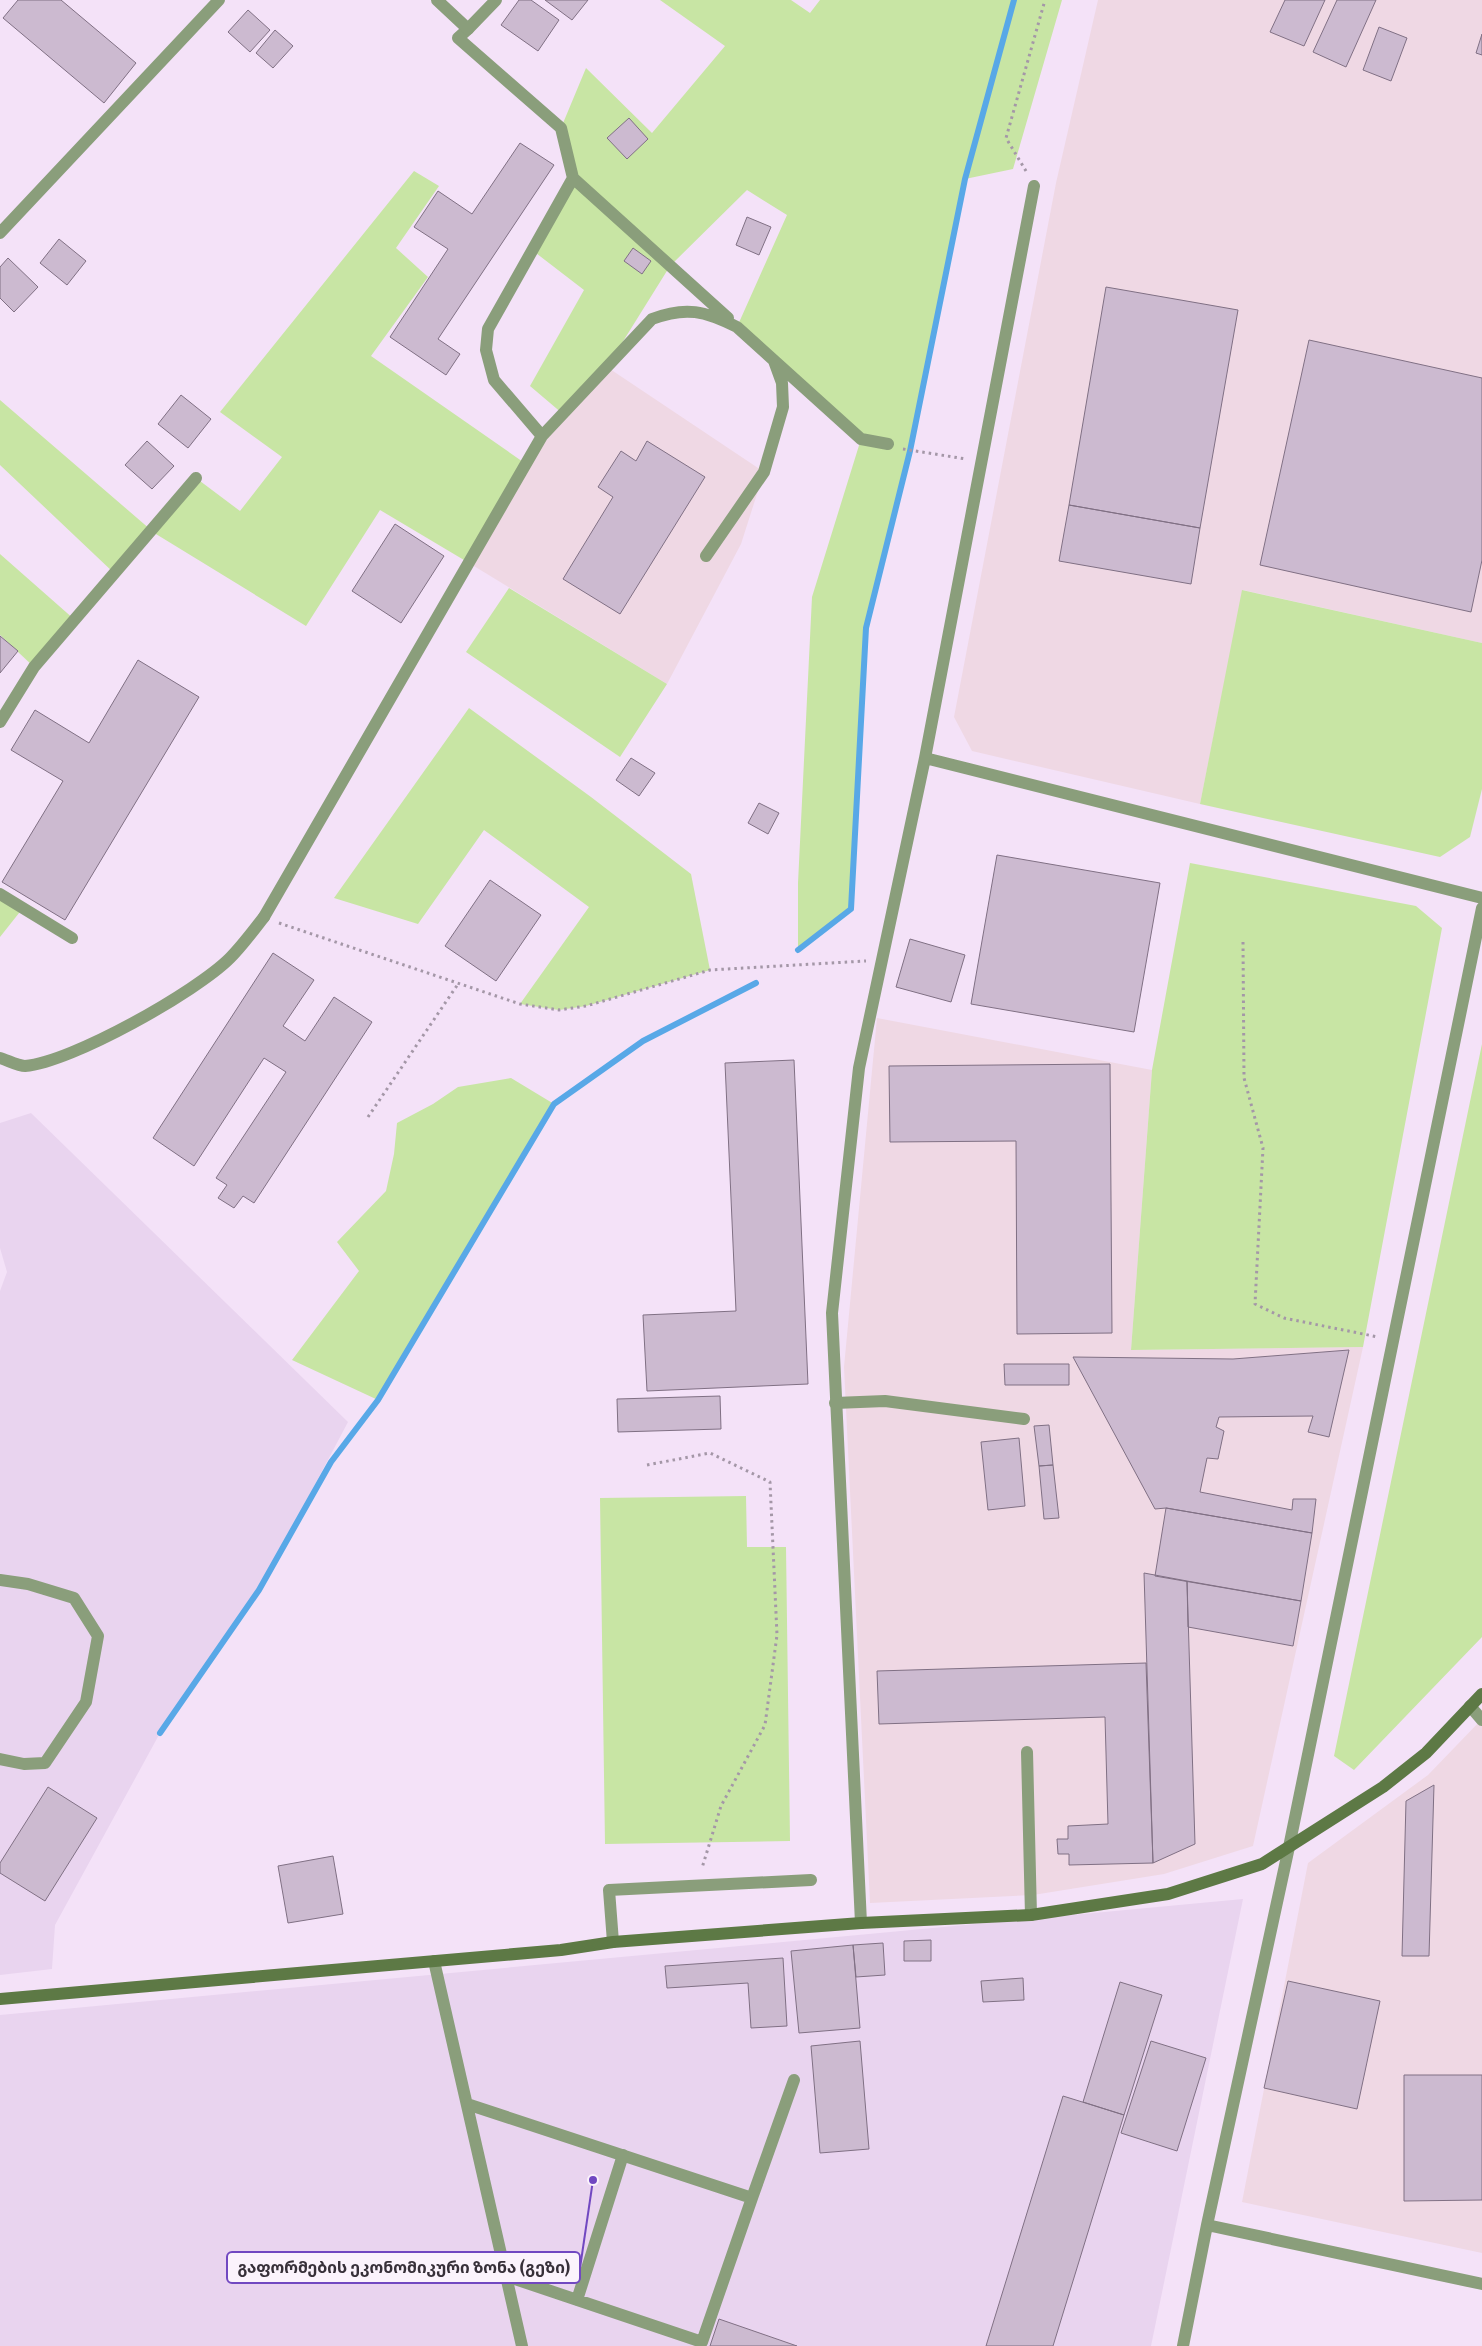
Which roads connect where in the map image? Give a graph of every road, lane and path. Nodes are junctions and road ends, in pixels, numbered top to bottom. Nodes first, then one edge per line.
1 (219, 0) edge
2 (437, 0) edge
3 (496, 0) edge
4 (1045, 0) edge
5 (468, 29) junction
6 (572, 178) junction
7 (1034, 186) joint
8 (0, 233) edge
9 (737, 327) junction
10 (773, 359) junction
11 (542, 436) junction
12 (888, 444) joint
13 (981, 461) junction
14 (196, 478) dead end
15 (706, 556) dead end
16 (0, 722) edge
17 (925, 758) junction
18 (0, 894) edge
19 (1482, 898) edge
20 (1482, 908) edge
21 (264, 918) junction
22 (72, 938) dead end
23 (1243, 942) dead end
24 (882, 960) junction
25 (458, 984) junction
26 (0, 1058) edge
27 (368, 1117) dead end
28 (1394, 1340) junction
29 (835, 1402) junction
30 (1024, 1419) dead end
31 (647, 1465) dead end
32 (0, 1580) edge
33 (1482, 1694) edge
34 (1470, 1706) junction
35 (1482, 1720) edge
36 (1027, 1752) dead end
37 (0, 1758) edge
38 (1289, 1847) junction
39 (812, 1880) dead end
40 (696, 1886) junction
41 (1031, 1915) junction
42 (861, 1923) junction
43 (613, 1942) junction
44 (434, 1961) junction
45 (0, 1999) edge
46 (794, 2080) dead end
47 (467, 2104) junction
48 (623, 2155) junction
49 (752, 2198) junction
50 (1207, 2226) junction
51 (506, 2276) junction
52 (1482, 2284) edge
53 (578, 2300) junction
54 (522, 2346) edge
55 (1183, 2346) edge

1 - 8 street
2 - 5 street
3 - 5 street
4 - 7 path
5 - 6 street
6 - 9 street
6 - 11 street
7 - 13 street
9 - 10 street
9 - 11 street
10 - 12 street
10 - 15 street
11 - 21 street
12 - 13 path
13 - 17 street
14 - 16 street
17 - 19 street
17 - 24 street
18 - 22 street
20 - 28 street
21 - 25 path
21 - 26 street
23 - 28 path
24 - 25 path
24 - 29 street
25 - 27 path
28 - 38 street
29 - 30 street
29 - 42 street
31 - 40 path
32 - 37 street
33 - 34 street
34 - 35 street
34 - 38 street
36 - 41 street
38 - 41 street
38 - 50 street
39 - 40 street
40 - 43 street
41 - 42 street
42 - 43 street
43 - 44 street
44 - 45 street
44 - 47 street
46 - 49 street
47 - 48 street
47 - 51 street
48 - 49 street
48 - 53 street
49 - 53 street
50 - 52 street
50 - 55 street
51 - 53 street
51 - 54 street

